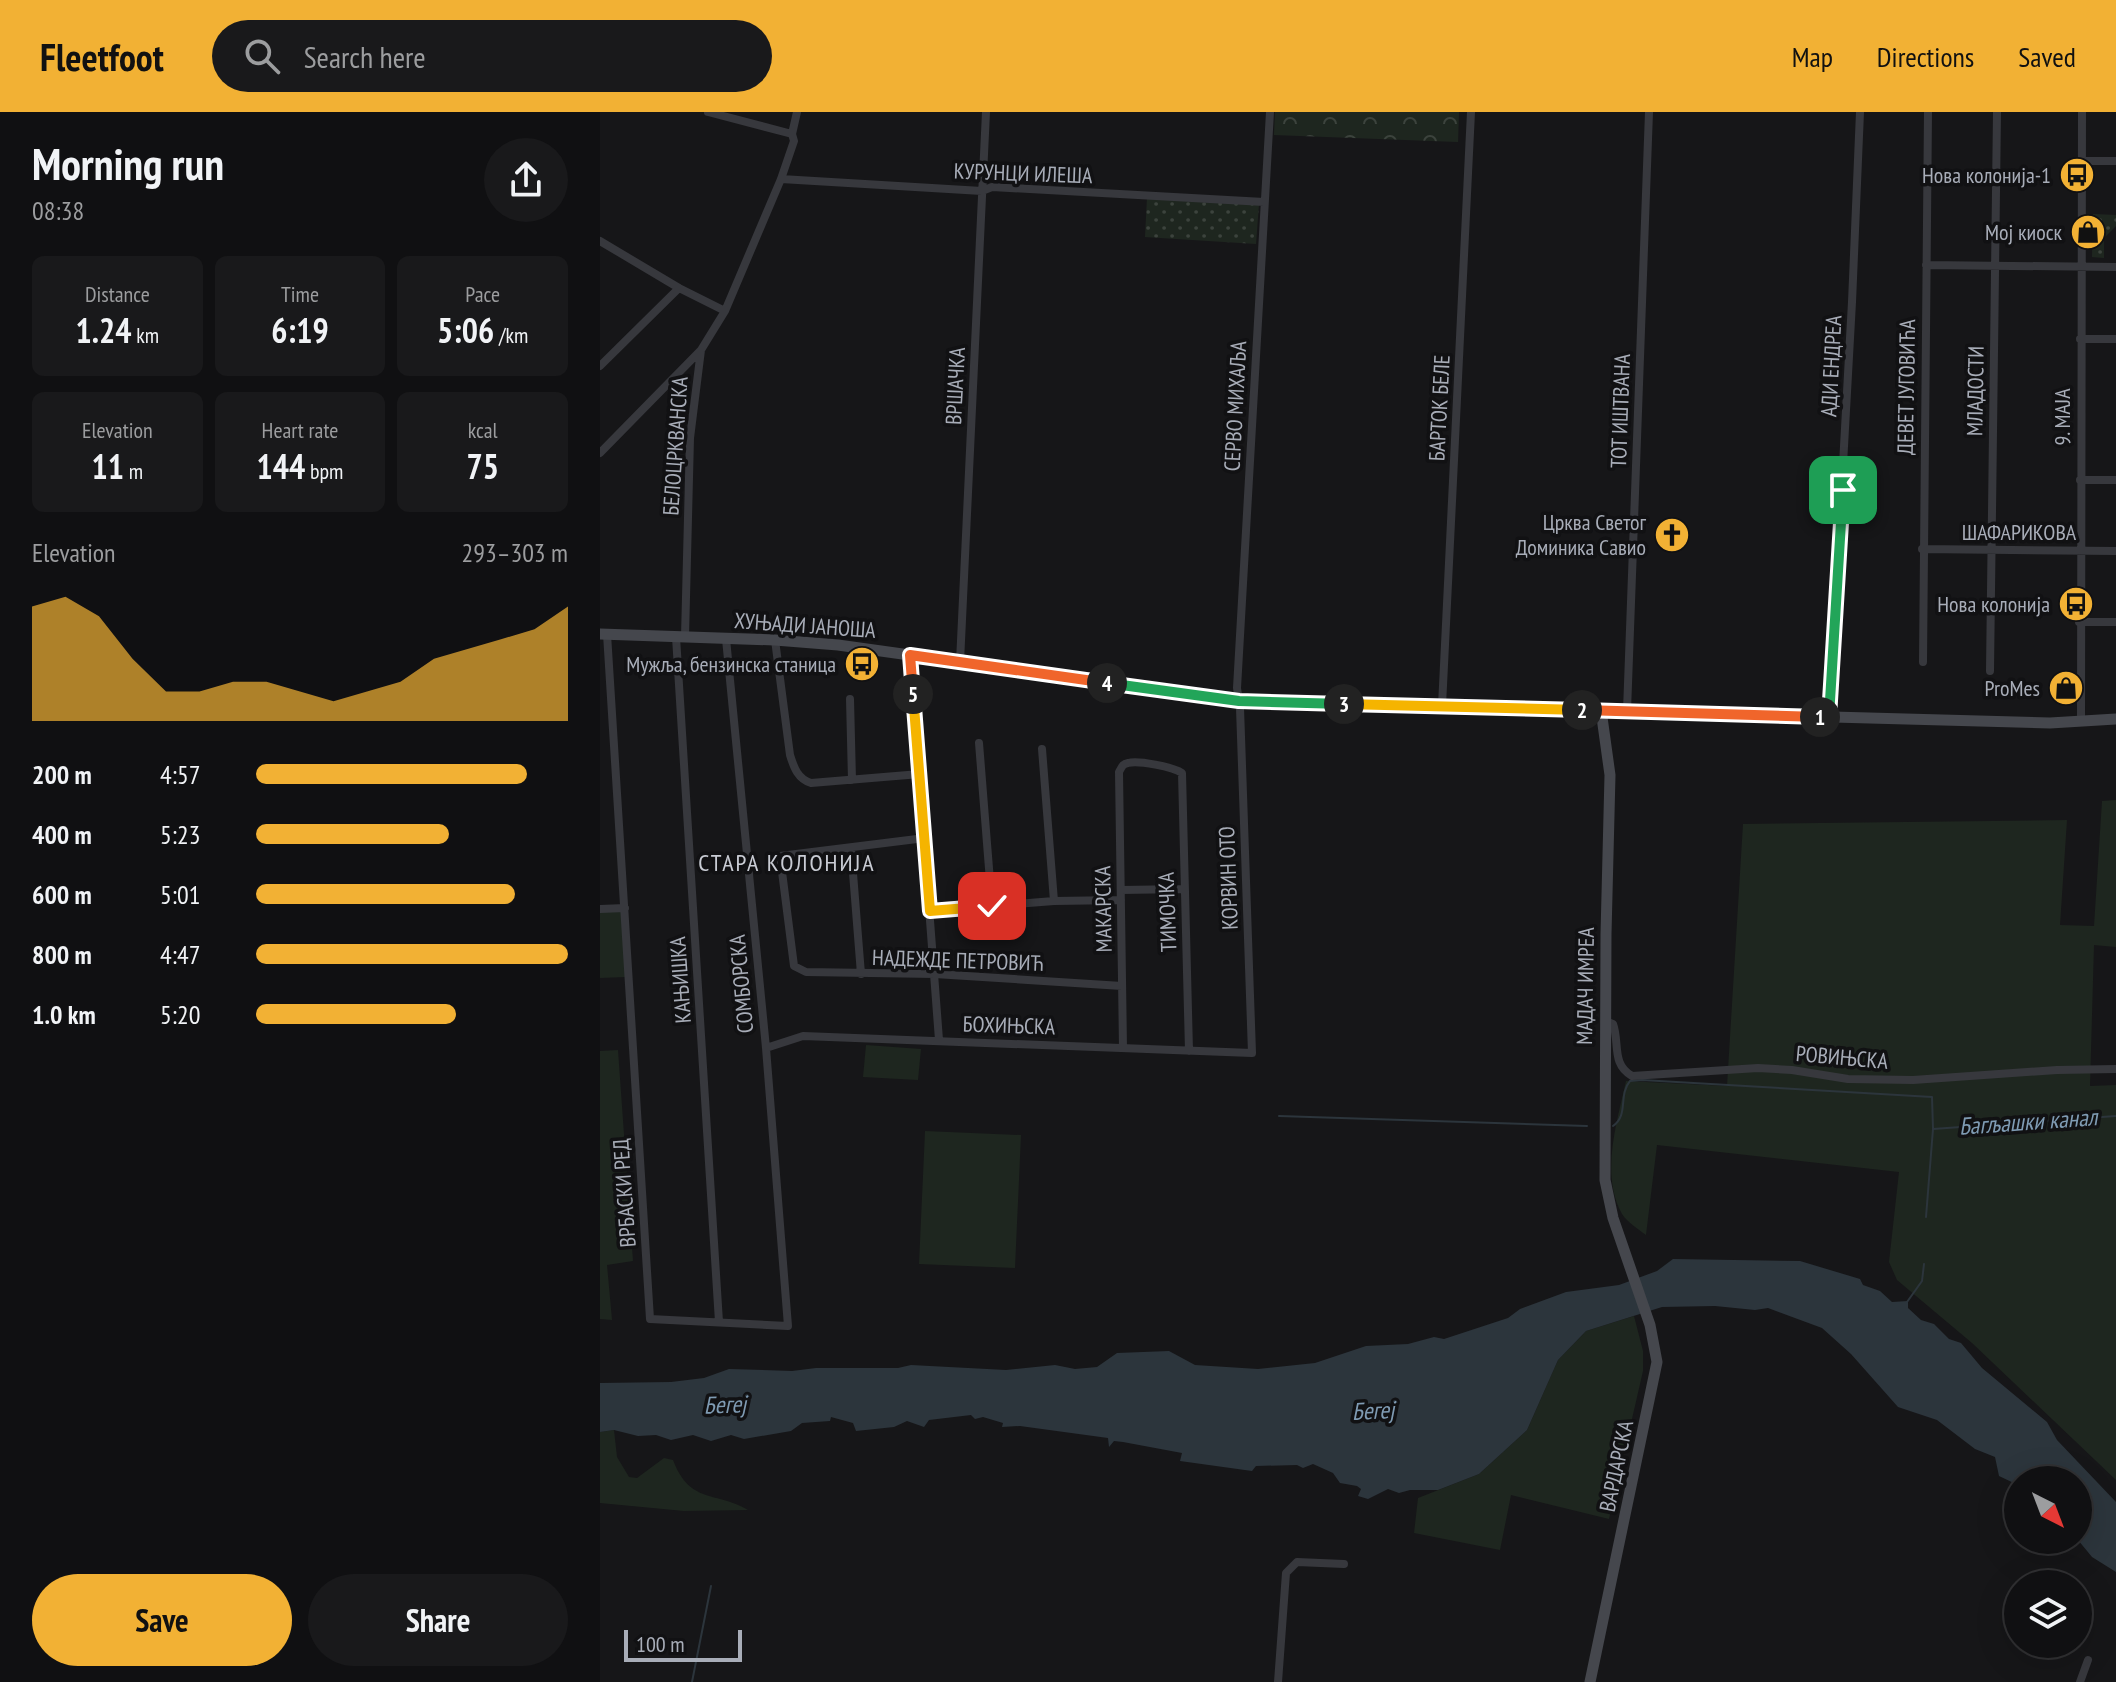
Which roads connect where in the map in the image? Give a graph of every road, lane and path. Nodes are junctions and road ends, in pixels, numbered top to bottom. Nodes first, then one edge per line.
1 (708, 112) edge
2 (797, 112) edge
3 (986, 112) edge
4 (1270, 112) edge
5 (1471, 112) edge
6 (1649, 112) edge
7 (1860, 112) edge
8 (1928, 112) edge
9 (1997, 112) edge
10 (2082, 112) edge
11 (792, 134) junction
12 (2081, 161) junction
13 (2116, 161) edge
14 (781, 179) junction
15 (982, 191) junction
16 (1264, 202) junction
17 (600, 241) edge
18 (1926, 265) junction
19 (1995, 266) junction
20 (2081, 267) junction
21 (2116, 267) edge
22 (679, 288) junction
23 (725, 311) junction
24 (2080, 339) junction
25 (2116, 339) edge
26 (701, 350) junction
27 (600, 366) edge
28 (600, 453) edge
29 (2080, 480) junction
30 (2116, 480) edge
31 (1922, 549) junction
32 (1991, 550) junction
33 (2080, 550) junction
34 (2116, 551) edge
35 (2079, 622) junction
36 (2116, 622) edge
37 (604, 634) edge
38 (681, 637) junction
39 (726, 639) junction
40 (775, 640) junction
41 (910, 655) junction
42 (960, 662) junction
43 (1923, 662) dead end
44 (1990, 671) dead end
45 (850, 699) dead end
46 (1239, 701) junction
47 (1442, 706) junction
48 (1601, 710) junction
49 (1627, 711) junction
50 (1829, 717) junction
51 (2116, 719) edge
52 (2081, 722) junction
53 (979, 743) dead end
54 (1042, 749) dead end
55 (1120, 769) joint
56 (920, 774) junction
57 (852, 780) junction
58 (925, 838) junction
59 (851, 848) junction
60 (1185, 889) junction
61 (1121, 895) junction
62 (1054, 901) junction
63 (992, 906) junction
64 (625, 908) junction
65 (600, 909) edge
66 (930, 911) junction
67 (861, 974) junction
68 (935, 974) junction
69 (1122, 986) junction
70 (1605, 1021) junction
71 (939, 1040) junction
72 (766, 1048) junction
73 (1123, 1048) junction
74 (1189, 1051) junction
75 (1252, 1053) joint
76 (2116, 1069) edge
77 (1628, 1260) joint
78 (719, 1322) junction
79 (1344, 1564) dead end
80 (2088, 1660) dead end
81 (1278, 1682) edge
82 (1590, 1682) edge
83 (2080, 1682) edge

1 - 11 street
2 - 11 street
3 - 15 street, ВРШАЧКА
4 - 16 street, СЕРВО МИХАЉА
5 - 47 street, БАРТОК БЕЛЕ
6 - 49 street, ТОТ ИШТВАНА
7 - 50 street, АДИ ЕНДРЕА
8 - 18 street, ДЕВЕТ ЈУГОВИЋА
9 - 19 street, МЛАДОСТИ
10 - 12 street, 9. МАЈА
11 - 14 street, БЕЛОЦРКВАНСКА
12 - 13 street
12 - 20 street, 9. МАЈА
14 - 15 street, КУРУНЦИ ИЛЕША
14 - 23 street, БЕЛОЦРКВАНСКА
15 - 16 street, КУРУНЦИ ИЛЕША
15 - 42 street, ВРШАЧКА
16 - 46 street, СЕРВО МИХАЉА
17 - 22 street
18 - 19 street
18 - 31 street, ДЕВЕТ ЈУГОВИЋА
19 - 20 street
19 - 32 street, МЛАДОСТИ
20 - 21 street
20 - 24 street, 9. МАЈА
22 - 23 street
22 - 27 street
23 - 26 street, БЕЛОЦРКВАНСКА
24 - 25 street
24 - 29 street, 9. МАЈА
26 - 28 street
26 - 38 street, БЕЛОЦРКВАНСКА
29 - 30 street
29 - 33 street, 9. МАЈА
31 - 32 street, ШАФАРИКОВА
31 - 43 street, ДЕВЕТ ЈУГОВИЋА
32 - 33 street, ШАФАРИКОВА
32 - 44 street, МЛАДОСТИ
33 - 34 street, ШАФАРИКОВА
33 - 35 street, 9. МАЈА
35 - 36 street
35 - 52 street, 9. МАЈА
37 - 38 street, ХУЊАДИ ЈАНОША
37 - 64 street, ВРБАСКИ РЕД
38 - 39 street, ХУЊАДИ ЈАНОША
38 - 78 street, КАЊИШКА
39 - 40 street, ХУЊАДИ ЈАНОША
39 - 72 street, СОМБОРСКА
40 - 41 street, ХУЊАДИ ЈАНОША
40 - 57 street
41 - 42 street, ХУЊАДИ ЈАНОША
41 - 56 street
42 - 46 street, ХУЊАДИ ЈАНОША
45 - 57 street
46 - 47 street, ХУЊАДИ ЈАНОША
46 - 75 street, КОРВИН ОТО
47 - 48 street, ХУЊАДИ ЈАНОША
48 - 49 street, ХУЊАДИ ЈАНОША
48 - 70 street, МАДАЧ ИМРЕА
49 - 50 street, ХУЊАДИ ЈАНОША
50 - 52 street, ХУЊАДИ ЈАНОША
51 - 52 street, ХУЊАДИ ЈАНОША
53 - 63 street
54 - 62 street
55 - 60 street, ТИМОЧКА
55 - 61 street, МАКАРСКА
56 - 57 street
56 - 58 street
58 - 59 street
58 - 66 street
59 - 67 street
59 - 67 street, НАДЕЖДЕ ПЕТРОВИЋ
60 - 61 street
60 - 74 street, ТИМОЧКА
61 - 62 street
61 - 69 street, МАКАРСКА
62 - 63 street
63 - 66 street
64 - 65 street
64 - 78 street, ВРБАСКИ РЕД
66 - 68 street
67 - 68 street, НАДЕЖДЕ ПЕТРОВИЋ
68 - 69 street, НАДЕЖДЕ ПЕТРОВИЋ
68 - 71 street
69 - 73 street, МАКАРСКА
70 - 76 street, РОВИЊСКА
70 - 77 street, МАДАЧ ИМРЕА
71 - 72 street, БОХИЊСКА
71 - 73 street, БОХИЊСКА
72 - 78 street, СОМБОРСКА
73 - 74 street, БОХИЊСКА
74 - 75 street, БОХИЊСКА
77 - 82 street, ВАРДАРСКА
79 - 81 street
80 - 83 street

